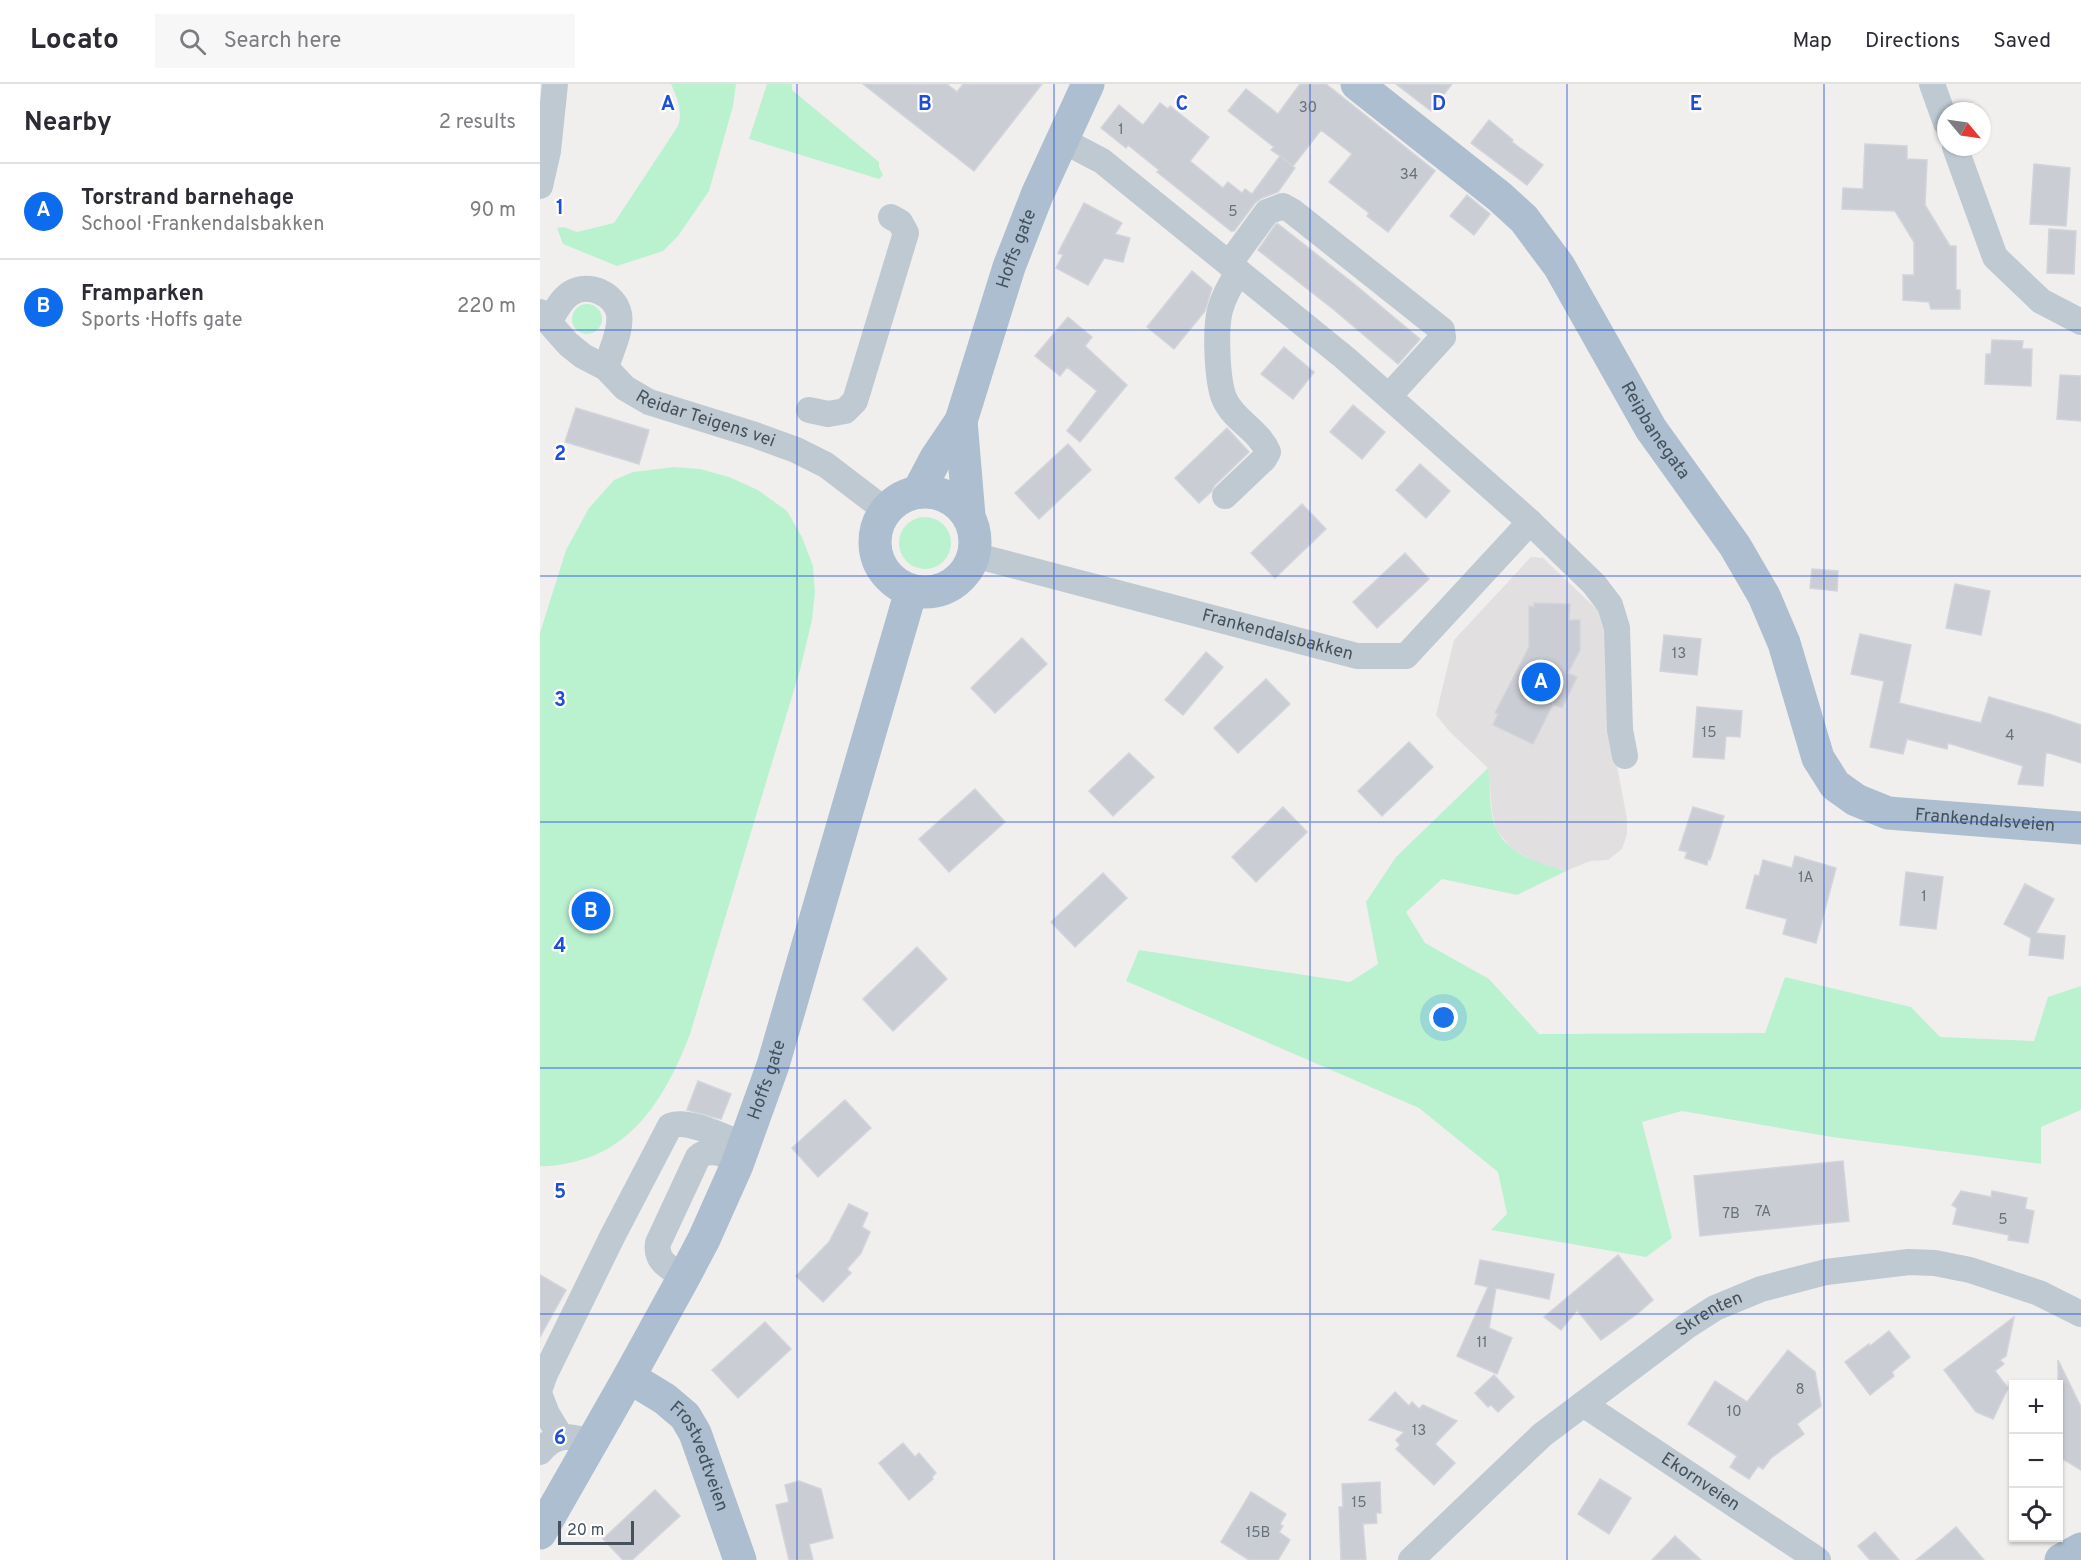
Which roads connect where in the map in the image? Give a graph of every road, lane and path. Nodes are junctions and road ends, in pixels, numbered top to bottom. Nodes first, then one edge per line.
1 (555, 84) edge
2 (1088, 84) edge
3 (1358, 84) edge
4 (1932, 84) edge
5 (1938, 102) edge
6 (1062, 140) junction
7 (1958, 156) edge
8 (540, 186) edge
9 (891, 217) dead end
10 (1234, 268) junction
11 (544, 317) edge
12 (2081, 322) edge
13 (606, 368) junction
14 (1389, 396) junction
15 (809, 410) dead end
16 (961, 421) junction
17 (918, 492) junction
18 (1225, 496) dead end
19 (885, 510) junction
20 (969, 516) junction
21 (1530, 522) junction
22 (974, 555) junction
23 (911, 591) junction
24 (1625, 756) dead end
25 (1888, 813) joint
26 (2081, 828) edge
27 (741, 1152) junction
28 (2081, 1314) edge
29 (629, 1377) junction
30 (540, 1388) edge
31 (540, 1396) edge
32 (1583, 1404) junction
33 (576, 1440) junction
34 (540, 1452) edge
35 (540, 1533) edge
36 (2081, 1549) edge
37 (740, 1560) edge
38 (1411, 1560) edge
39 (1818, 1560) edge
40 (2061, 1560) edge

1 - 8 street
2 - 6 main road, Hoffs gate
3 - 25 main road, Reipbanegata
4 - 5 street
6 - 10 street
6 - 16 main road, Hoffs gate
7 - 12 street
9 - 15 street
10 - 14 street
10 - 14 street
10 - 18 street
11 - 13 street, Reidar Teigens vei
11 - 13 street
13 - 19 street, Reidar Teigens vei
14 - 21 street
16 - 17 main road, Hoffs gate
16 - 20 main road, Hoffs gate
17 - 19 main road
17 - 20 main road
19 - 23 main road
20 - 22 main road
21 - 22 street, Frankendalsbakken
21 - 24 street
22 - 23 main road
23 - 27 main road, Hoffs gate
25 - 26 main road, Frankendalsveien
27 - 29 main road, Hoffs gate
27 - 30 street
28 - 32 street, Skrenten
29 - 33 main road, Hoffs gate
29 - 37 main road, Frostvedtveien
31 - 33 street
32 - 38 street, Skrenten
32 - 39 street, Ekornveien
33 - 34 street
33 - 35 main road, Hoffs gate
36 - 40 main road

